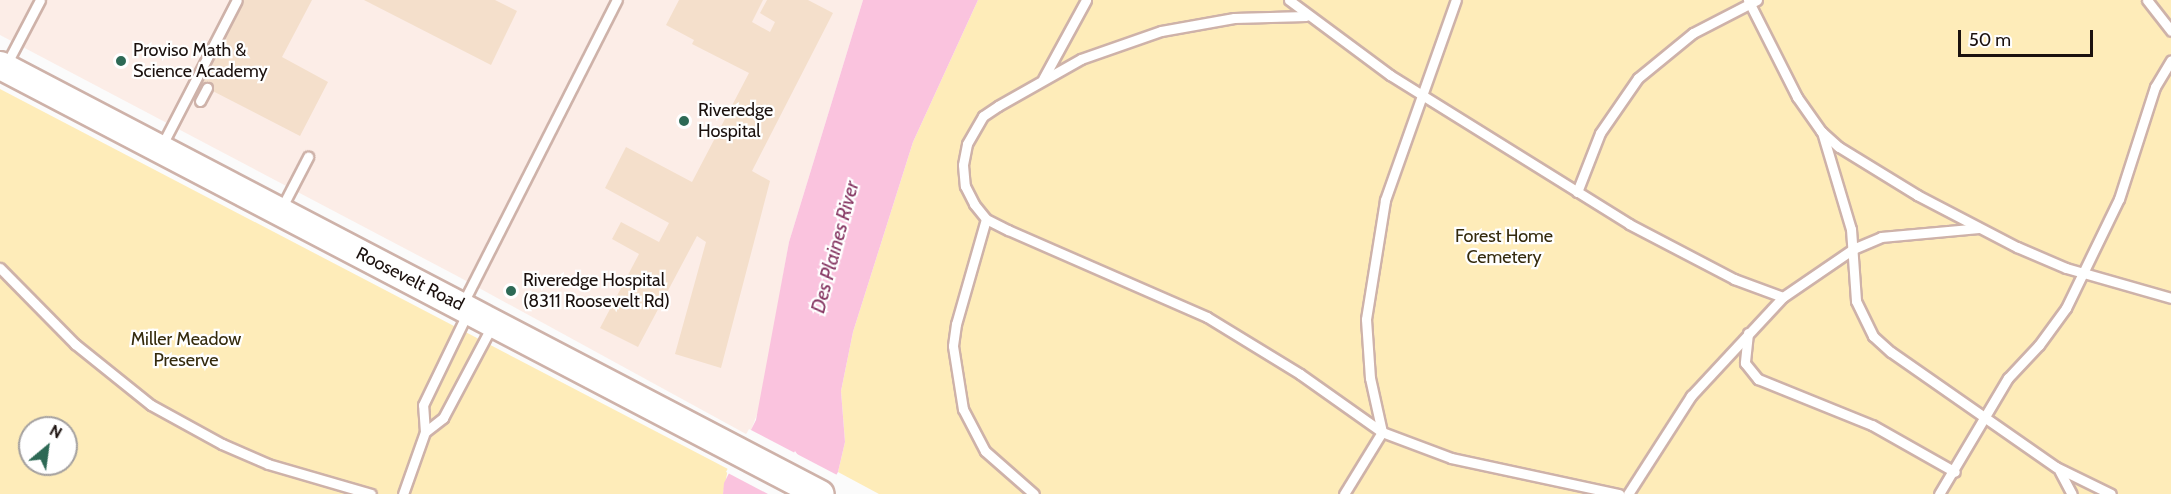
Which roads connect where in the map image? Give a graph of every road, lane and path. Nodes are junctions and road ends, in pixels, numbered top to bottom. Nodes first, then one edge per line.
1 (40, 0) edge
2 (237, 0) edge
3 (617, 0) edge
4 (1086, 0) edge
5 (1289, 0) edge
6 (1456, 0) edge
7 (2147, 0) edge
8 (1752, 1) edge
9 (1306, 16) junction
10 (2171, 31) edge
11 (2171, 60) edge
12 (2, 66) edge
13 (1042, 82) junction
14 (207, 88) dead end
15 (1422, 96) junction
16 (200, 101) dead end
17 (1821, 131) junction
18 (160, 148) junction
19 (308, 157) dead end
20 (1577, 192) junction
21 (280, 212) junction
22 (986, 219) junction
23 (1981, 228) junction
24 (1853, 249) junction
25 (0, 268) edge
26 (2083, 273) junction
27 (1783, 297) junction
28 (2171, 298) edge
29 (466, 308) junction
30 (494, 322) junction
31 (1748, 330) junction
32 (1985, 418) junction
33 (424, 432) junction
34 (1382, 432) junction
35 (2056, 467) junction
36 (1955, 472) junction
37 (371, 494) edge
38 (403, 494) edge
39 (820, 494) edge
40 (1034, 494) edge
41 (1344, 494) edge
42 (1619, 494) edge
43 (1628, 494) edge
44 (1939, 494) edge
45 (2072, 494) edge
46 (2111, 494) edge

1 - 12 lane
2 - 18 lane
3 - 29 lane
4 - 13 lane
5 - 9 lane
6 - 15 lane
7 - 10 lane
8 - 17 lane
8 - 20 lane
9 - 13 lane
9 - 15 lane
11 - 26 lane
12 - 18 main road, Roosevelt Road
13 - 22 lane
14 - 16 lane
15 - 20 lane
15 - 34 lane
17 - 23 lane
17 - 24 lane
18 - 21 main road, Roosevelt Road
19 - 21 lane
20 - 27 lane
21 - 29 main road, Roosevelt Road
22 - 34 lane
22 - 40 lane
23 - 24 lane
23 - 26 lane
24 - 27 lane
24 - 32 lane
25 - 37 lane
26 - 28 lane
26 - 32 lane
27 - 31 lane
29 - 30 main road, Roosevelt Road
29 - 33 lane
30 - 33 lane
30 - 39 main road, Roosevelt Road
31 - 36 lane
31 - 43 lane
32 - 35 lane
32 - 36 lane
33 - 38 lane
34 - 41 lane
34 - 42 lane
35 - 45 lane
35 - 46 lane
36 - 44 lane

